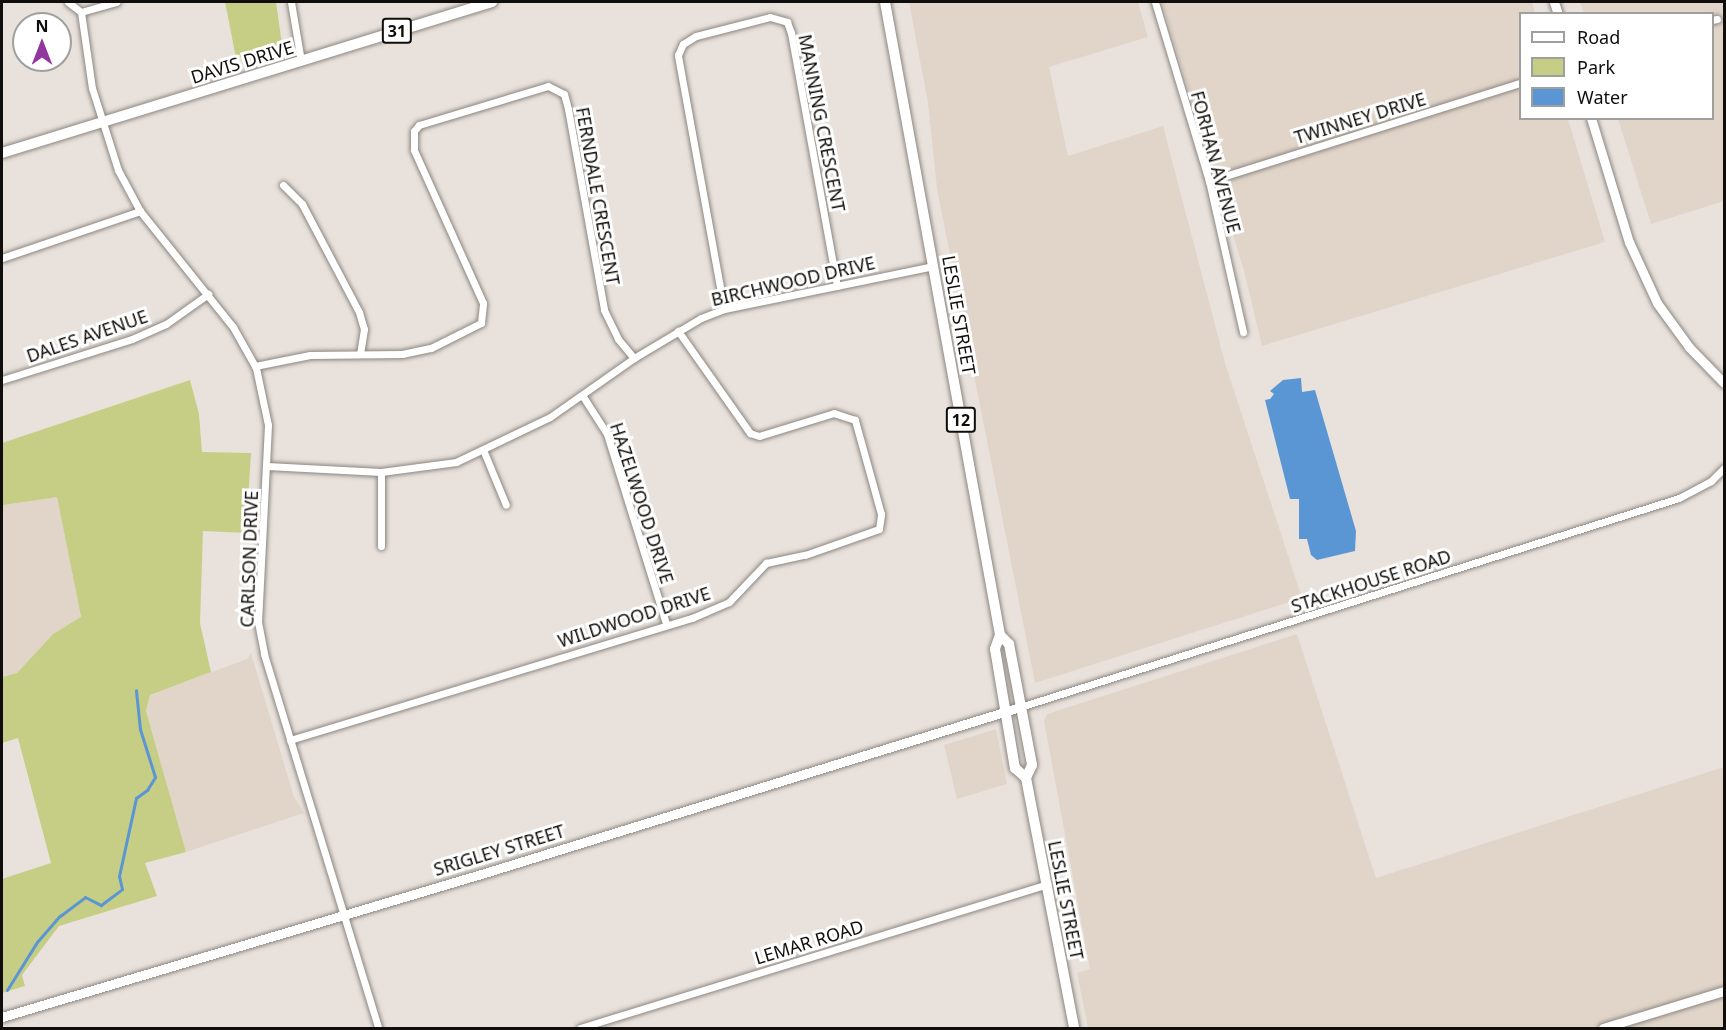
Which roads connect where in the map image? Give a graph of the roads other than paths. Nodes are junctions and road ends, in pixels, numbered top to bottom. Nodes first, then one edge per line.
1 (68, 2) edge
2 (117, 2) edge
3 (291, 2) edge
4 (492, 2) edge
5 (885, 2) edge
6 (1155, 2) edge
7 (475, 4) edge
8 (81, 12) junction
9 (302, 61) junction
10 (1519, 84) edge
11 (1592, 120) edge
12 (102, 121) junction
13 (2, 153) edge
14 (1209, 181) junction
15 (284, 185) dead end
16 (140, 211) junction
17 (2, 258) edge
18 (933, 267) junction
19 (837, 286) junction
20 (208, 294) junction
21 (724, 309) junction
22 (678, 331) junction
23 (1243, 332) dead end
24 (360, 353) junction
25 (634, 358) junction
26 (255, 366) junction
27 (2, 380) edge
28 (1725, 383) edge
29 (582, 395) junction
30 (484, 452) junction
31 (267, 466) junction
32 (1725, 468) edge
33 (381, 472) junction
34 (506, 505) dead end
35 (381, 546) dead end
36 (666, 624) junction
37 (1000, 635) junction
38 (1020, 706) junction
39 (1006, 710) junction
40 (290, 740) junction
41 (1026, 778) junction
42 (1047, 884) junction
43 (343, 913) junction
44 (1725, 991) edge
45 (2, 1017) edge
46 (378, 1029) edge
47 (580, 1029) edge
48 (1074, 1029) edge
49 (1603, 1029) edge

1 - 8 street
2 - 8 street
3 - 9 street
4 - 7 main road, DAVIS DRIVE / 31
5 - 18 main road, LESLIE STREET / 12
6 - 14 street, FORHAN AVENUE
7 - 9 main road, DAVIS DRIVE / 31
8 - 12 street, CARLSON DRIVE
9 - 12 main road, DAVIS DRIVE / 31
10 - 14 street, TWINNEY DRIVE
11 - 28 street
12 - 13 main road, DAVIS DRIVE / 31
12 - 16 street, CARLSON DRIVE
14 - 23 street, FORHAN AVENUE
15 - 24 street
16 - 17 street
16 - 20 street, CARLSON DRIVE
18 - 19 street, BIRCHWOOD DRIVE
18 - 37 main road, LESLIE STREET / 12
19 - 21 street, BIRCHWOOD DRIVE
19 - 21 street, MANNING CRESCENT
20 - 26 street, CARLSON DRIVE
20 - 27 street, DALES AVENUE
21 - 22 street, BIRCHWOOD DRIVE
22 - 25 street, BIRCHWOOD DRIVE
22 - 36 street, WILDWOOD DRIVE
24 - 25 street, FERNDALE CRESCENT
24 - 26 street, FERNDALE CRESCENT
25 - 29 street, BIRCHWOOD DRIVE
26 - 31 street, CARLSON DRIVE
29 - 30 street
29 - 36 street, HAZELWOOD DRIVE
30 - 33 street
30 - 34 street
31 - 33 street
31 - 40 street, CARLSON DRIVE
32 - 38 street, STACKHOUSE ROAD
33 - 35 street
36 - 40 street, WILDWOOD DRIVE
37 - 38 main road, LESLIE STREET / 12
37 - 39 main road, LESLIE STREET / 12
38 - 39 street, SRIGLEY STREET
38 - 41 main road, LESLIE STREET / 12
39 - 41 main road, LESLIE STREET / 12
39 - 43 street, SRIGLEY STREET
40 - 43 street, CARLSON DRIVE
41 - 42 main road, LESLIE STREET / 12
42 - 47 street, LEMAR ROAD
42 - 48 main road, LESLIE STREET / 12
43 - 45 street, SRIGLEY STREET
43 - 46 street, CARLSON DRIVE
44 - 49 street

